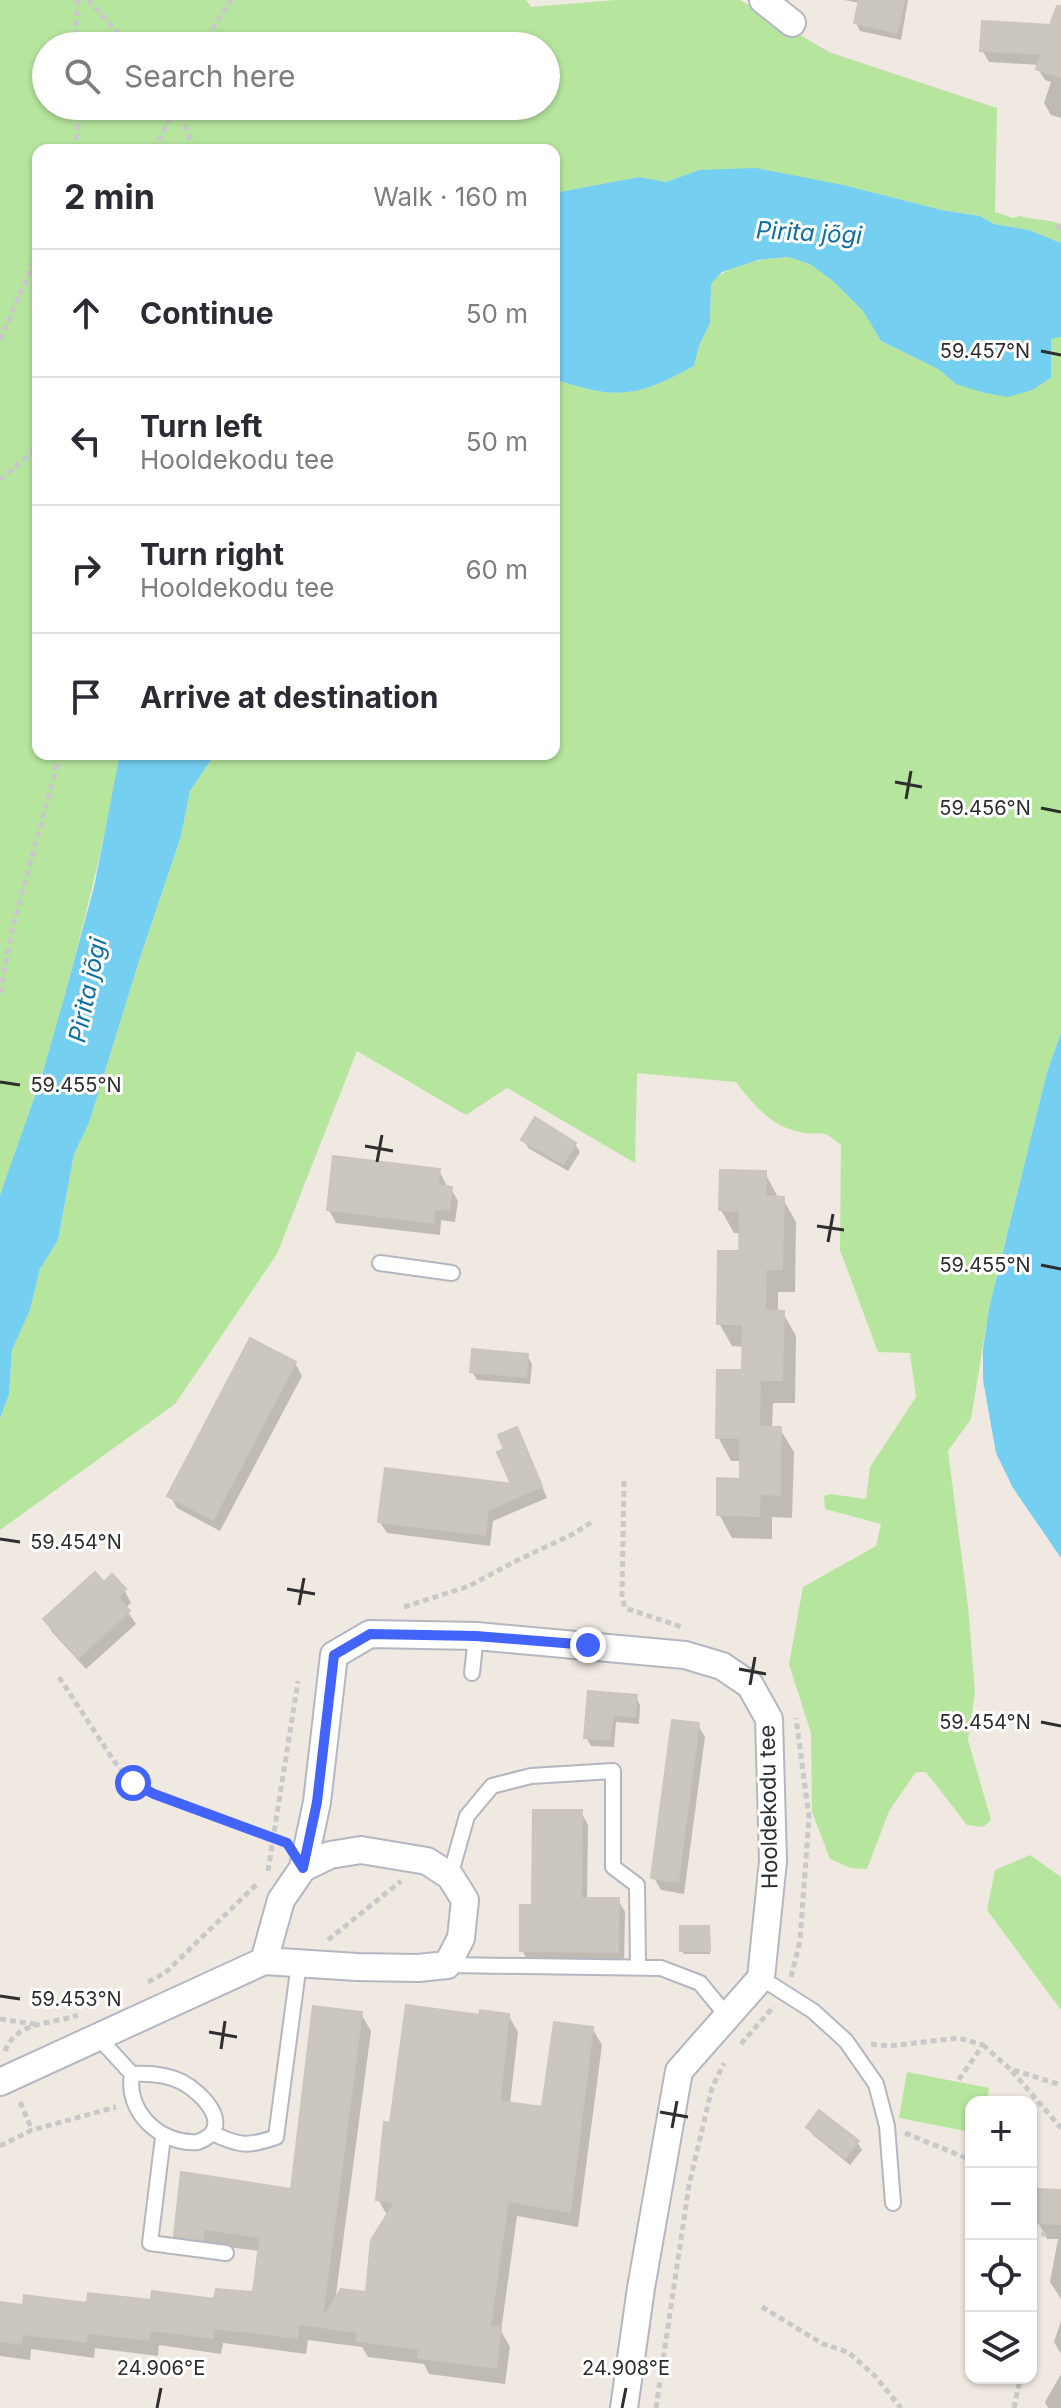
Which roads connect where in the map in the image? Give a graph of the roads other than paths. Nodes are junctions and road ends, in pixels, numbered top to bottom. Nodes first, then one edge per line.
1 (763, 0) edge
2 (792, 23) dead end
3 (380, 1263) dead end
4 (452, 1273) dead end
5 (476, 1636) junction
6 (472, 1673) dead end
7 (303, 1868) junction
8 (450, 1876) junction
9 (264, 1961) junction
10 (299, 1963) junction
11 (447, 1965) junction
12 (638, 1967) junction
13 (761, 1978) junction
14 (727, 2016) junction
15 (97, 2036) junction
16 (132, 2074) junction
17 (5, 2080) edge
18 (212, 2133) junction
19 (163, 2137) junction
20 (893, 2203) dead end
21 (226, 2253) dead end
22 (624, 2408) edge

1 - 2 street
3 - 4 lane
5 - 6 lane
5 - 7 street, Hooldekodu tee
5 - 13 street, Hooldekodu tee
7 - 8 street
7 - 9 street, Hooldekodu tee
8 - 11 street
8 - 12 lane
9 - 10 street
9 - 15 street
10 - 11 street
10 - 18 lane
11 - 12 lane
12 - 14 lane
13 - 14 street
13 - 20 lane
14 - 22 street
15 - 16 lane
15 - 17 street
16 - 18 lane
16 - 19 lane
18 - 19 lane
19 - 21 lane

